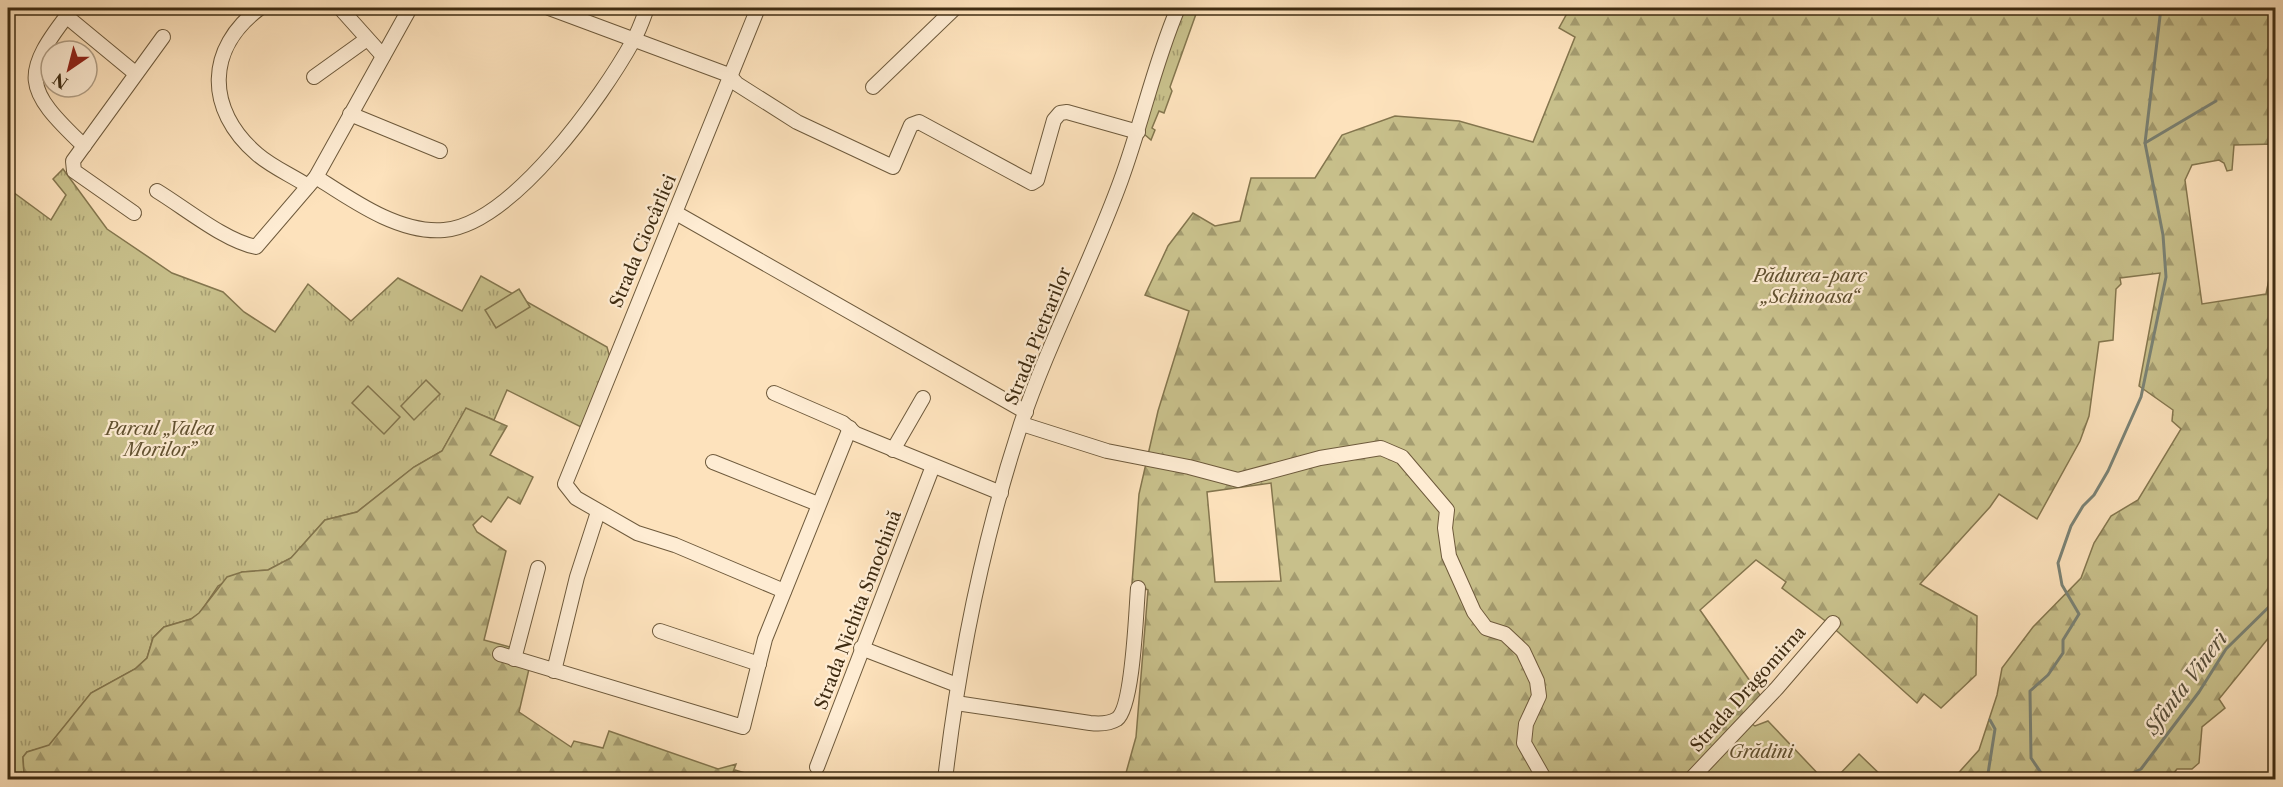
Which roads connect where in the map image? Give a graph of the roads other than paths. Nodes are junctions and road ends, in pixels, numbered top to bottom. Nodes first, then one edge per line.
1 (260, 8) edge
2 (339, 8) edge
3 (410, 8) edge
4 (549, 8) edge
5 (647, 8) edge
6 (758, 8) edge
7 (955, 8) edge
8 (1178, 8) edge
9 (70, 12) edge
10 (163, 37) dead end
11 (367, 39) junction
12 (634, 40) junction
13 (383, 56) junction
14 (135, 73) junction
15 (729, 75) junction
16 (314, 77) dead end
17 (873, 87) dead end
18 (351, 114) junction
19 (1138, 132) junction
20 (84, 146) junction
21 (440, 151) dead end
22 (312, 182) junction
23 (158, 191) dead end
24 (134, 213) dead end
25 (676, 213) junction
26 (774, 393) dead end
27 (923, 398) dead end
28 (1024, 418) junction
29 (850, 428) junction
30 (893, 450) junction
31 (713, 462) dead end
32 (933, 466) junction
33 (1001, 494) junction
34 (818, 504) junction
35 (598, 512) junction
36 (538, 568) dead end
37 (1138, 588) dead end
38 (784, 591) junction
39 (1833, 623) dead end
40 (660, 631) dead end
41 (861, 648) junction
42 (500, 654) dead end
43 (514, 659) junction
44 (759, 664) junction
45 (554, 671) junction
46 (957, 685) junction
47 (956, 703) junction
48 (817, 767) dead end
49 (945, 780) edge
50 (1545, 780) edge
51 (1690, 780) edge

1 - 22 street
2 - 11 street
3 - 13 street
4 - 12 street
5 - 12 street
6 - 15 street, Strada Ciocârliei
7 - 17 street
8 - 19 street, Strada Pietrarilor
9 - 14 street
9 - 20 street
10 - 14 street
11 - 13 street
11 - 16 street
12 - 15 street
12 - 22 street
13 - 18 street
14 - 20 street
15 - 19 street
15 - 25 street, Strada Ciocârliei
18 - 21 street
18 - 22 street
19 - 28 street, Strada Pietrarilor
20 - 24 street
22 - 23 street
25 - 28 street
25 - 35 street, Strada Ciocârliei
26 - 29 street
27 - 30 street
28 - 33 street, Strada Pietrarilor
28 - 50 street
29 - 30 street
29 - 34 street
30 - 32 street
31 - 34 street
32 - 33 street
32 - 41 street, Strada Nichita Smochină
33 - 46 street, Strada Pietrarilor
34 - 38 street
35 - 38 street
35 - 45 street
36 - 43 street
37 - 47 street
38 - 44 street
39 - 51 street, Strada Dragomirna
40 - 44 street
41 - 46 street
41 - 48 street, Strada Nichita Smochină
42 - 43 street
43 - 45 street
44 - 45 street
46 - 47 street, Strada Pietrarilor
47 - 49 street, Strada Pietrarilor

